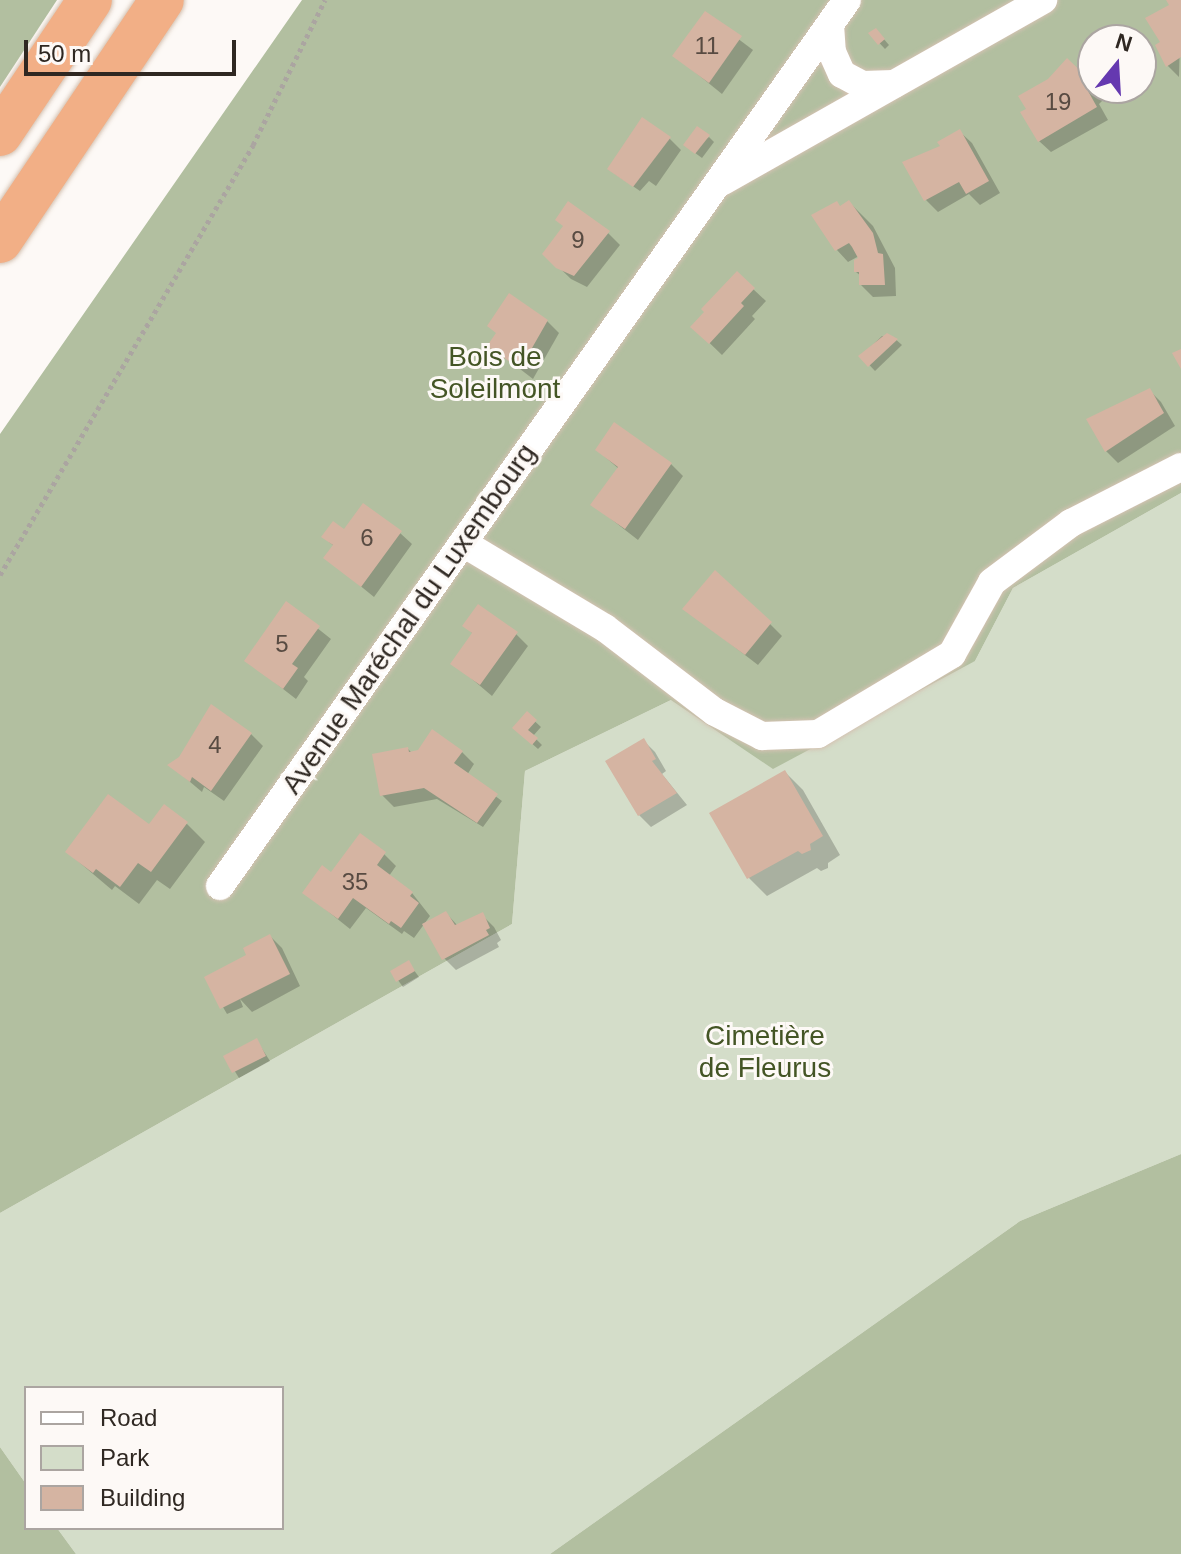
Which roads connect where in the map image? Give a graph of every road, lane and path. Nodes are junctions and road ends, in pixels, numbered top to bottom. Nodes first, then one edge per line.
1 (90, 0) edge
2 (162, 0) edge
3 (325, 0) edge
4 (847, 0) edge
5 (1043, 0) edge
6 (830, 25) junction
7 (895, 84) junction
8 (0, 134) edge
9 (715, 186) junction
10 (0, 241) edge
11 (1181, 467) edge
12 (463, 543) junction
13 (0, 575) edge
14 (220, 886) dead end

1 - 8 highway
2 - 10 highway
3 - 13 path
4 - 6 street, Avenue Maréchal du Luxembourg
5 - 7 street
6 - 7 street
6 - 9 street, Avenue Maréchal du Luxembourg
7 - 9 street
9 - 12 street, Avenue Maréchal du Luxembourg
11 - 12 street
12 - 14 street, Avenue Maréchal du Luxembourg

